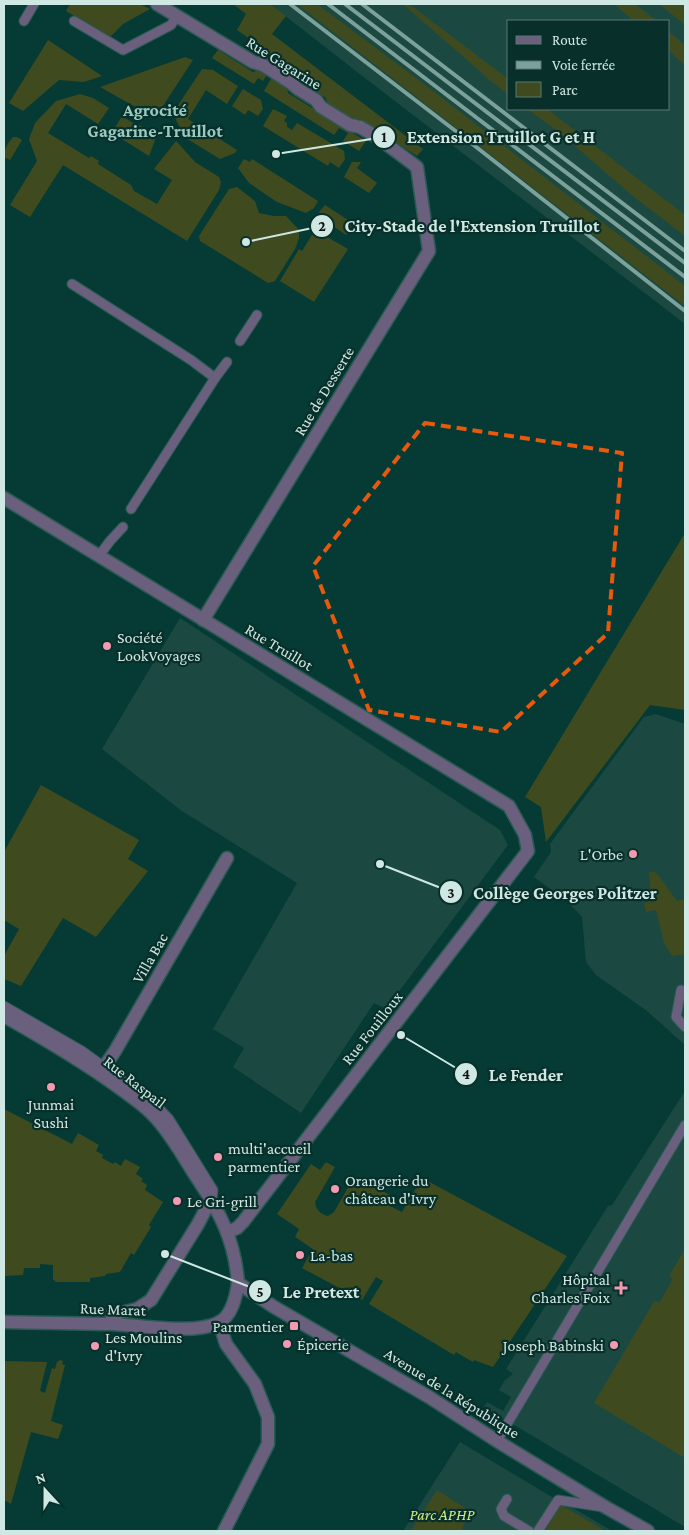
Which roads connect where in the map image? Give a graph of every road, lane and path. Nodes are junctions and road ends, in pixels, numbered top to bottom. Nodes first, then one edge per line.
1 (34, 4) edge
2 (157, 4) edge
3 (177, 16) junction
4 (24, 21) dead end
5 (74, 21) dead end
6 (417, 167) joint
7 (72, 284) dead end
8 (257, 315) dead end
9 (240, 340) dead end
10 (227, 362) dead end
11 (215, 378) junction
12 (4, 498) edge
13 (131, 509) dead end
14 (123, 527) dead end
15 (99, 556) junction
16 (203, 620) junction
17 (525, 835) joint
18 (227, 858) dead end
19 (681, 990) dead end
20 (4, 1006) edge
21 (4, 1016) edge
22 (685, 1027) edge
23 (102, 1070) junction
24 (685, 1125) edge
25 (209, 1203) junction
26 (228, 1232) junction
27 (238, 1283) junction
28 (112, 1319) dead end
29 (4, 1322) edge
30 (219, 1322) junction
31 (498, 1441) junction
32 (507, 1499) dead end
33 (607, 1508) junction
34 (224, 1531) edge
35 (529, 1531) edge
36 (538, 1531) edge
37 (648, 1531) edge

1 - 4 lane
2 - 3 street, Rue Gagarine
3 - 5 lane
3 - 6 street, Rue Gagarine
6 - 16 street, Rue de Desserte
7 - 11 lane
8 - 9 lane
10 - 11 lane
11 - 13 lane
12 - 15 street, Rue Truillot
14 - 15 lane
15 - 16 street, Rue Truillot
16 - 17 street, Rue Truillot
17 - 26 street, Rue Fouilloux
18 - 23 street, Villa Bac
19 - 22 lane
20 - 23 lane
21 - 23 street, Rue Raspail
23 - 25 street, Rue Raspail
24 - 31 lane
25 - 26 street, Rue Raspail
25 - 28 street
26 - 27 street, Rue Raspail
27 - 30 street
27 - 31 street, Avenue de la République
29 - 30 street, Rue Marat
30 - 34 street
31 - 33 street, Avenue de la République
32 - 35 lane
33 - 36 lane
33 - 37 street, Avenue de la République

